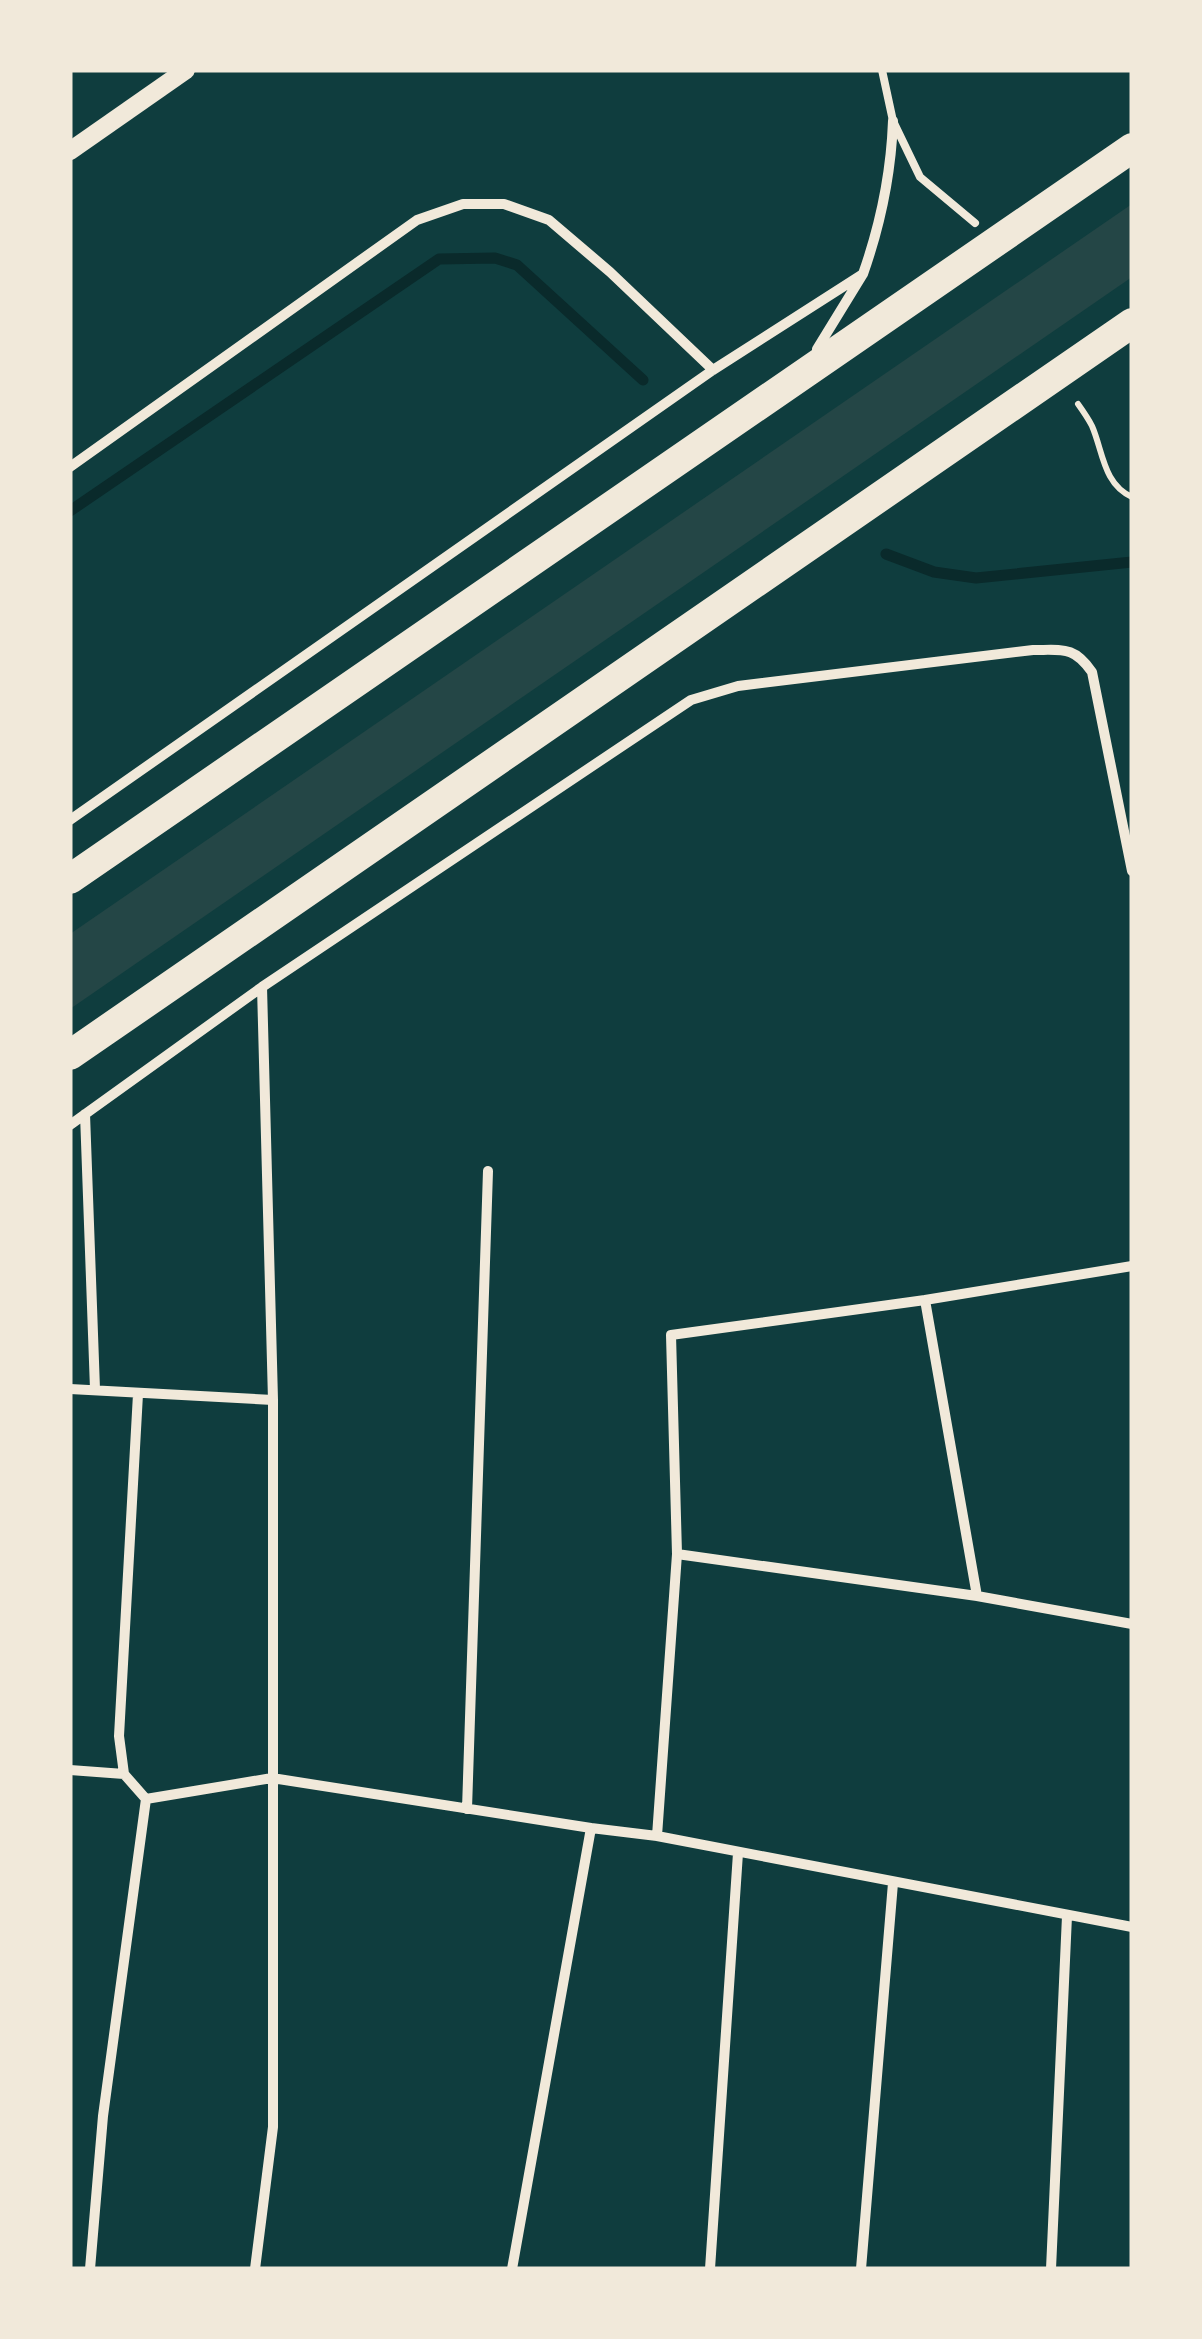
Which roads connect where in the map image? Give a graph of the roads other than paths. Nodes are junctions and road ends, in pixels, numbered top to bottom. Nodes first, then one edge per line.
1 (186, 70) edge
2 (882, 70) edge
3 (894, 121) junction
4 (1132, 148) edge
5 (70, 150) edge
6 (976, 223) dead end
7 (862, 274) junction
8 (1132, 323) edge
9 (817, 349) dead end
10 (712, 370) junction
11 (70, 466) edge
12 (70, 820) edge
13 (1132, 871) edge
14 (70, 880) edge
15 (262, 987) junction
16 (70, 1055) edge
17 (85, 1114) junction
18 (70, 1125) edge
19 (488, 1171) dead end
20 (1132, 1266) edge
21 (925, 1300) junction
22 (70, 1389) edge
23 (95, 1389) junction
24 (138, 1394) junction
25 (273, 1400) junction
26 (677, 1554) junction
27 (977, 1596) junction
28 (1132, 1624) edge
29 (70, 1770) edge
30 (124, 1774) junction
31 (272, 1778) junction
32 (146, 1798) junction
33 (467, 1809) junction
34 (591, 1828) junction
35 (657, 1836) junction
36 (738, 1853) junction
37 (893, 1883) junction
38 (1067, 1916) junction
39 (1132, 1927) edge
40 (90, 2269) edge
41 (255, 2269) edge
42 (512, 2269) edge
43 (710, 2269) edge
44 (861, 2269) edge
45 (1051, 2269) edge

1 - 5 street
2 - 3 lane
3 - 6 lane
3 - 7 street
4 - 14 highway
7 - 9 street
7 - 10 street
8 - 16 highway
10 - 11 street
10 - 12 street
13 - 15 street
15 - 17 street
15 - 25 street
17 - 18 street
17 - 23 street
19 - 33 street
20 - 21 street
21 - 26 street
21 - 27 street
22 - 23 street
23 - 24 street
24 - 25 street
24 - 30 street
25 - 31 street
26 - 27 street
26 - 35 street
27 - 28 street
29 - 30 street
30 - 32 street
31 - 32 street
31 - 33 street
31 - 41 street
32 - 40 street
33 - 34 street
34 - 35 street
34 - 42 street
35 - 36 street
36 - 37 street
36 - 43 street
37 - 38 street
37 - 44 street
38 - 39 street
38 - 45 street

